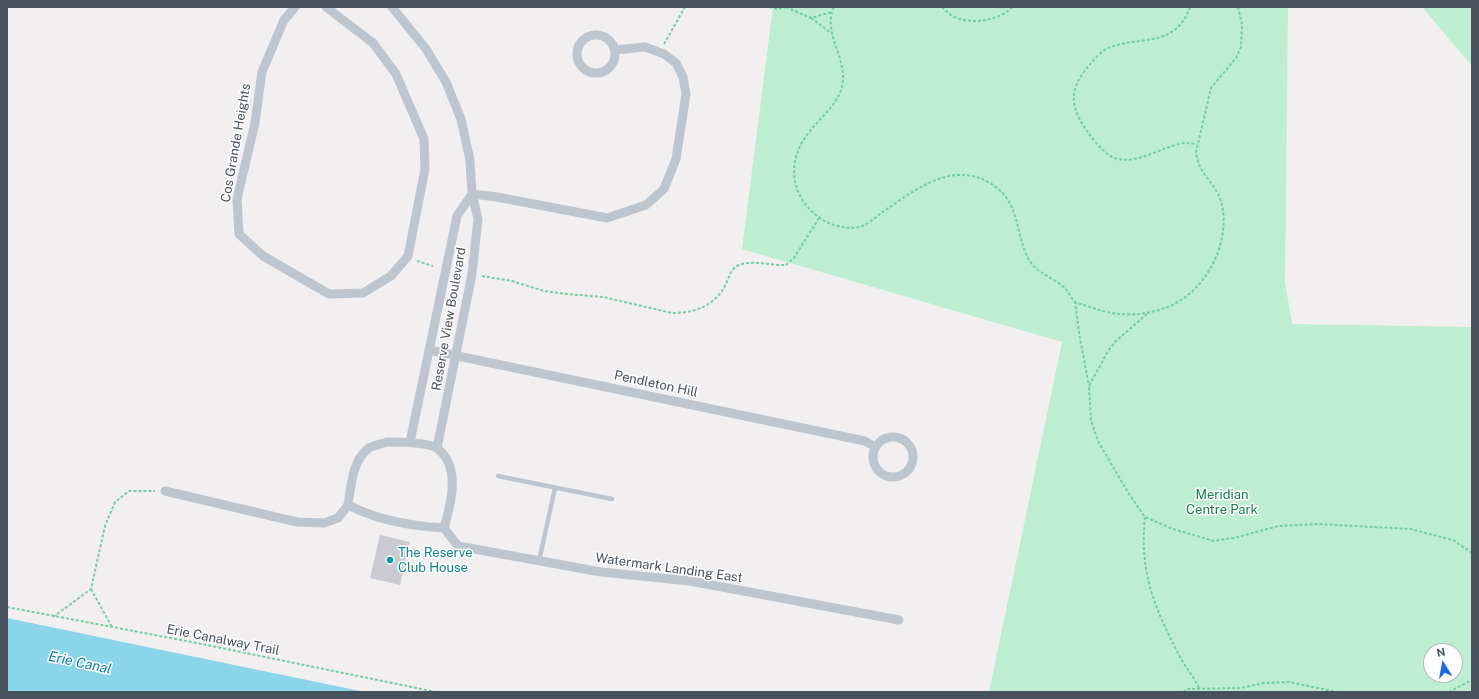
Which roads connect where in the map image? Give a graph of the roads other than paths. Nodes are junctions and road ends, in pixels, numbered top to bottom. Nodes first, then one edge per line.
1 (295, 7) edge
2 (326, 7) edge
3 (392, 7) edge
4 (615, 50) junction
5 (472, 194) junction
6 (429, 350) junction
7 (456, 356) junction
8 (410, 442) junction
9 (875, 447) junction
10 (437, 448) junction
11 (498, 476) dead end
12 (554, 488) junction
13 (165, 492) road end
14 (612, 499) dead end
15 (348, 505) junction
16 (444, 528) junction
17 (539, 561) junction
18 (898, 620) dead end

1 - 2 street, Cos Grande Heights
3 - 5 street, Reserve View Boulevard
4 - 4 street
4 - 5 street
5 - 6 street, Reserve View Boulevard
5 - 7 street, Reserve View Boulevard
6 - 7 street, Pendleton Hill
6 - 8 street, Reserve View Boulevard
7 - 9 street, Pendleton Hill
7 - 10 street, Reserve View Boulevard
8 - 10 street
8 - 15 street
9 - 9 street
10 - 16 street
11 - 12 lane
12 - 14 lane
12 - 17 lane
13 - 15 street
15 - 16 street
16 - 17 street, Watermark Landing East
17 - 18 street, Watermark Landing East

